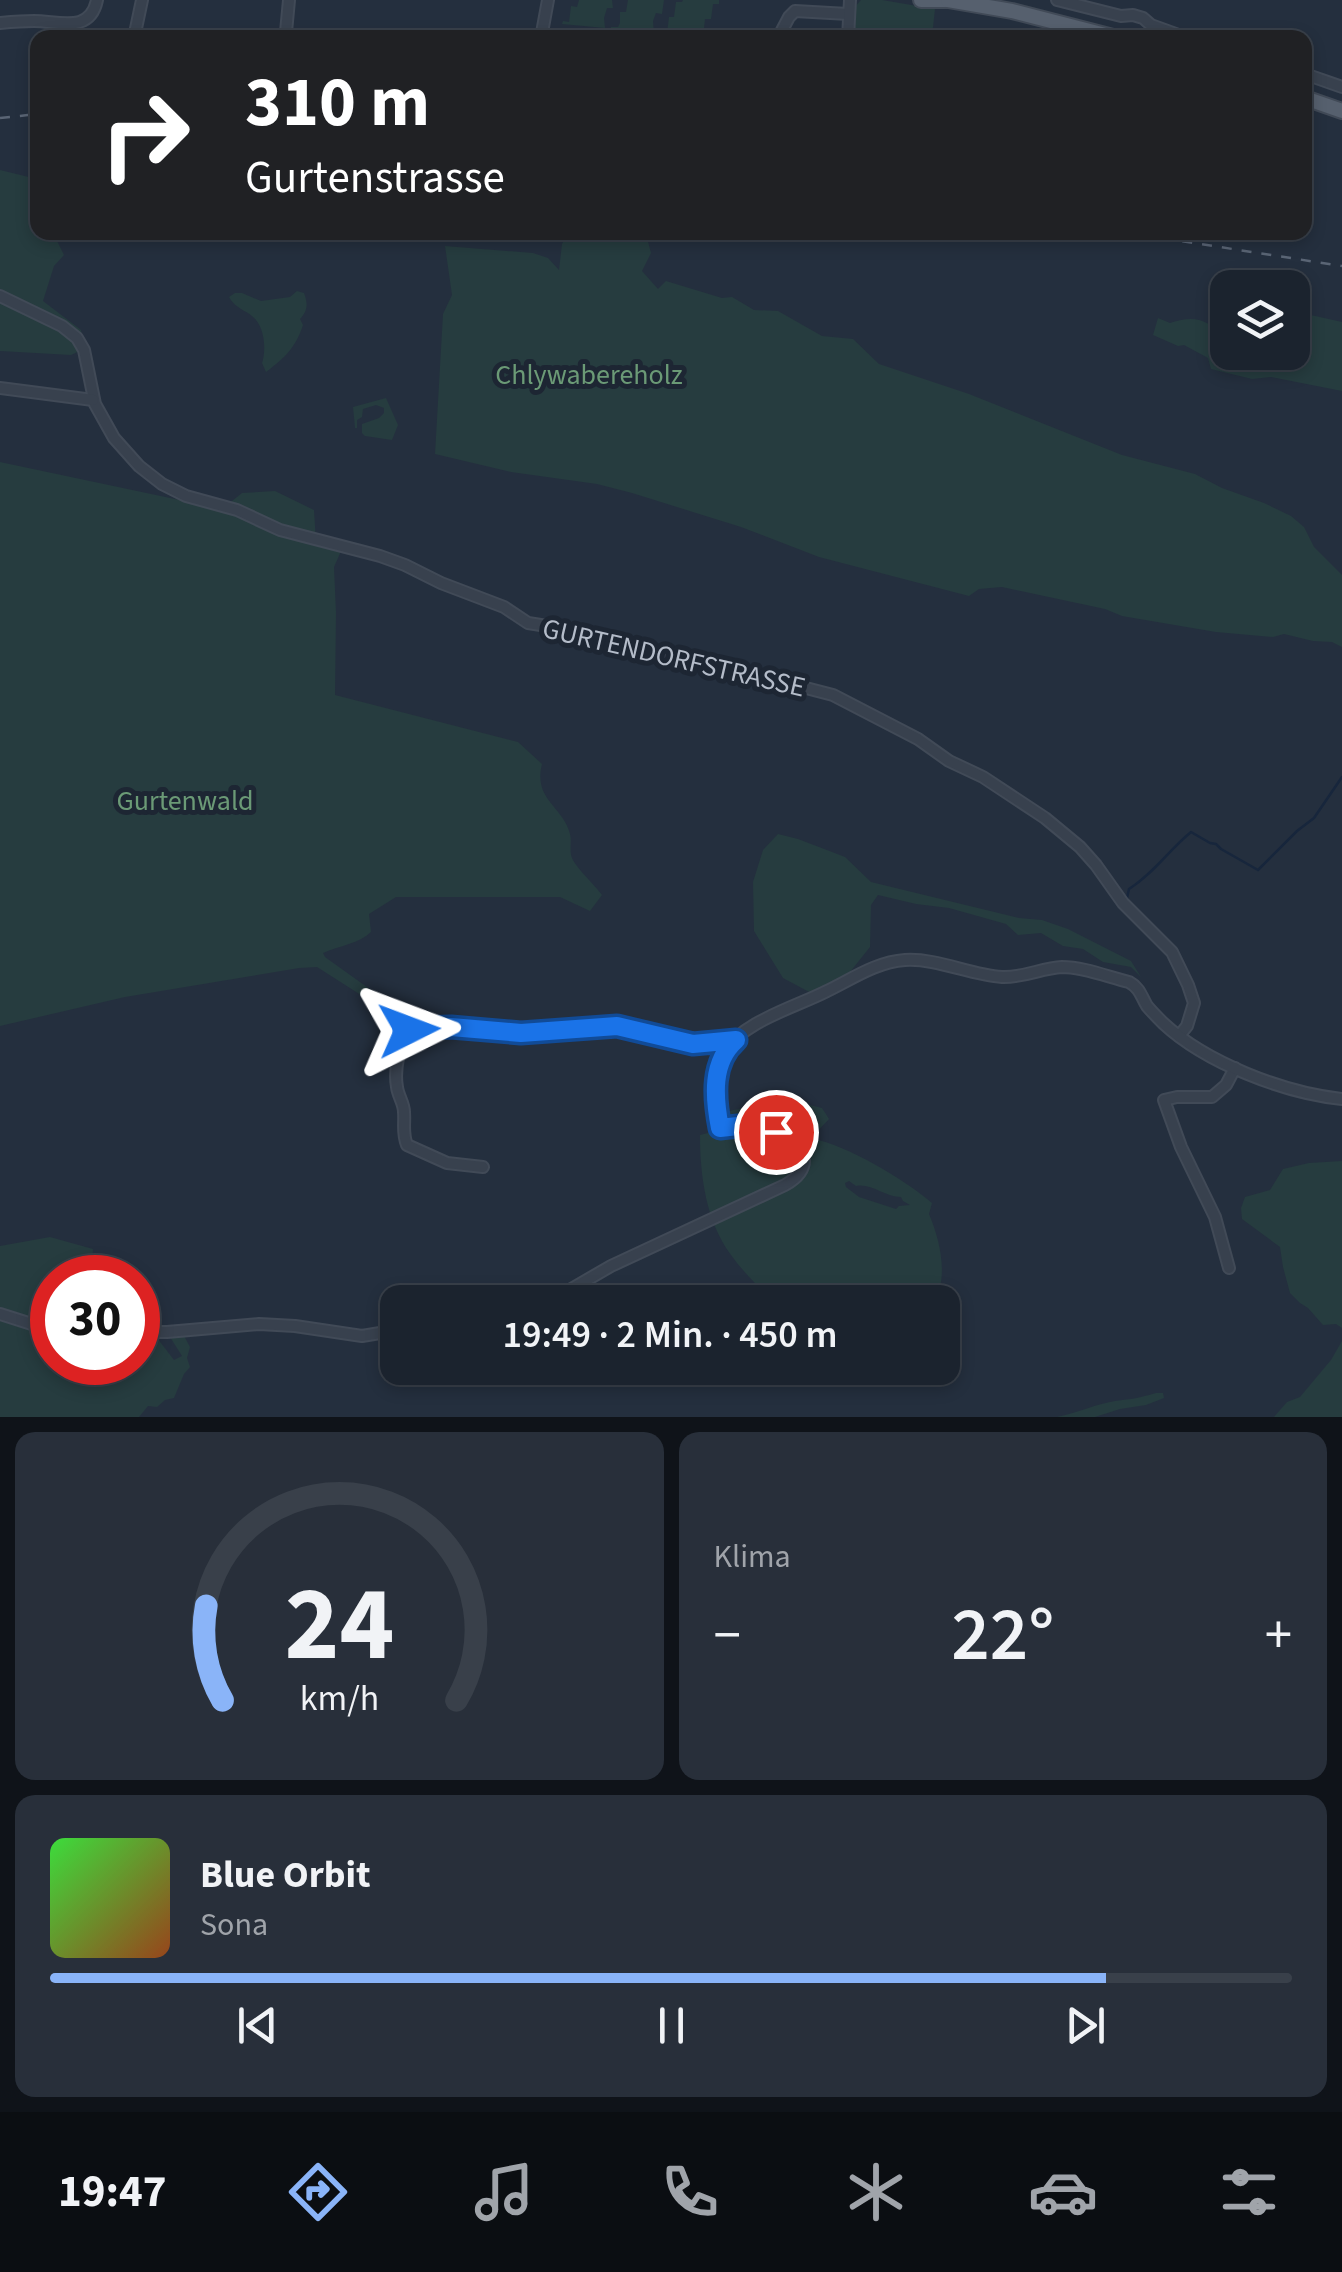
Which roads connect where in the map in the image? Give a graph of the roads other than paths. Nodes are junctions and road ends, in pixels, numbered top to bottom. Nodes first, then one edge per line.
1 (97, 0) edge
2 (142, 0) edge
3 (289, 0) edge
4 (548, 0) edge
5 (847, 0) edge
6 (921, 0) edge
7 (948, 0) edge
8 (1057, 0) edge
9 (845, 13) junction
10 (0, 23) edge
11 (136, 30) edge
12 (286, 30) edge
13 (542, 30) edge
14 (782, 30) edge
15 (847, 30) edge
16 (1086, 30) edge
17 (1166, 30) edge
18 (1312, 76) edge
19 (1342, 87) edge
20 (1312, 101) edge
21 (1342, 112) edge
22 (0, 296) edge
23 (0, 388) edge
24 (94, 400) junction
25 (1179, 1036) junction
26 (736, 1040) junction
27 (1235, 1068) junction
28 (1342, 1100) edge
29 (483, 1167) dead end
30 (1229, 1268) dead end
31 (579, 1285) edge
32 (0, 1314) edge
33 (30, 1324) edge
34 (160, 1332) edge
35 (380, 1333) edge

1 - 10 street
2 - 11 street
3 - 12 street
4 - 13 street
5 - 9 street
6 - 7 main road
7 - 16 main road
8 - 17 street
9 - 14 street
9 - 15 street
18 - 19 street
20 - 21 main road
22 - 24 street, GURTENDORFSTRASSE
23 - 24 street
24 - 25 street, GURTENDORFSTRASSE
25 - 26 street
25 - 27 street
26 - 29 street
26 - 31 street
27 - 28 street
27 - 30 street
32 - 33 street
34 - 35 street

